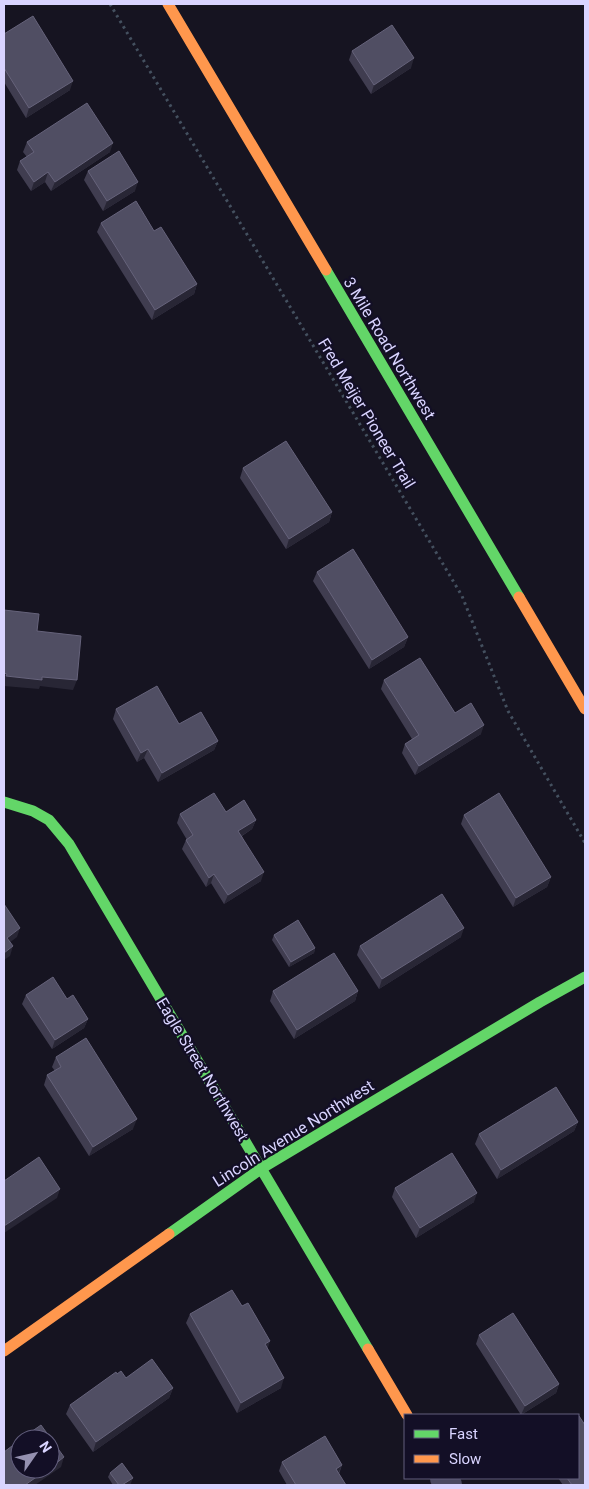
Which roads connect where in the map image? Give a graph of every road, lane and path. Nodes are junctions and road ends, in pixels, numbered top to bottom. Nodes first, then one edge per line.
1 (110, 4) edge
2 (168, 4) edge
3 (585, 709) edge
4 (4, 802) edge
5 (585, 843) edge
6 (585, 977) edge
7 (262, 1168) junction
8 (4, 1351) edge
9 (406, 1414) edge

1 - 5 path, Fred Meijer Pioneer Trail
2 - 3 street, 3 Mile Road Northwest
4 - 7 street, Eagle Street Northwest
6 - 7 street, Lincoln Avenue Northwest
7 - 8 street, Lincoln Avenue Northwest
7 - 9 street, Eagle Street Northwest

